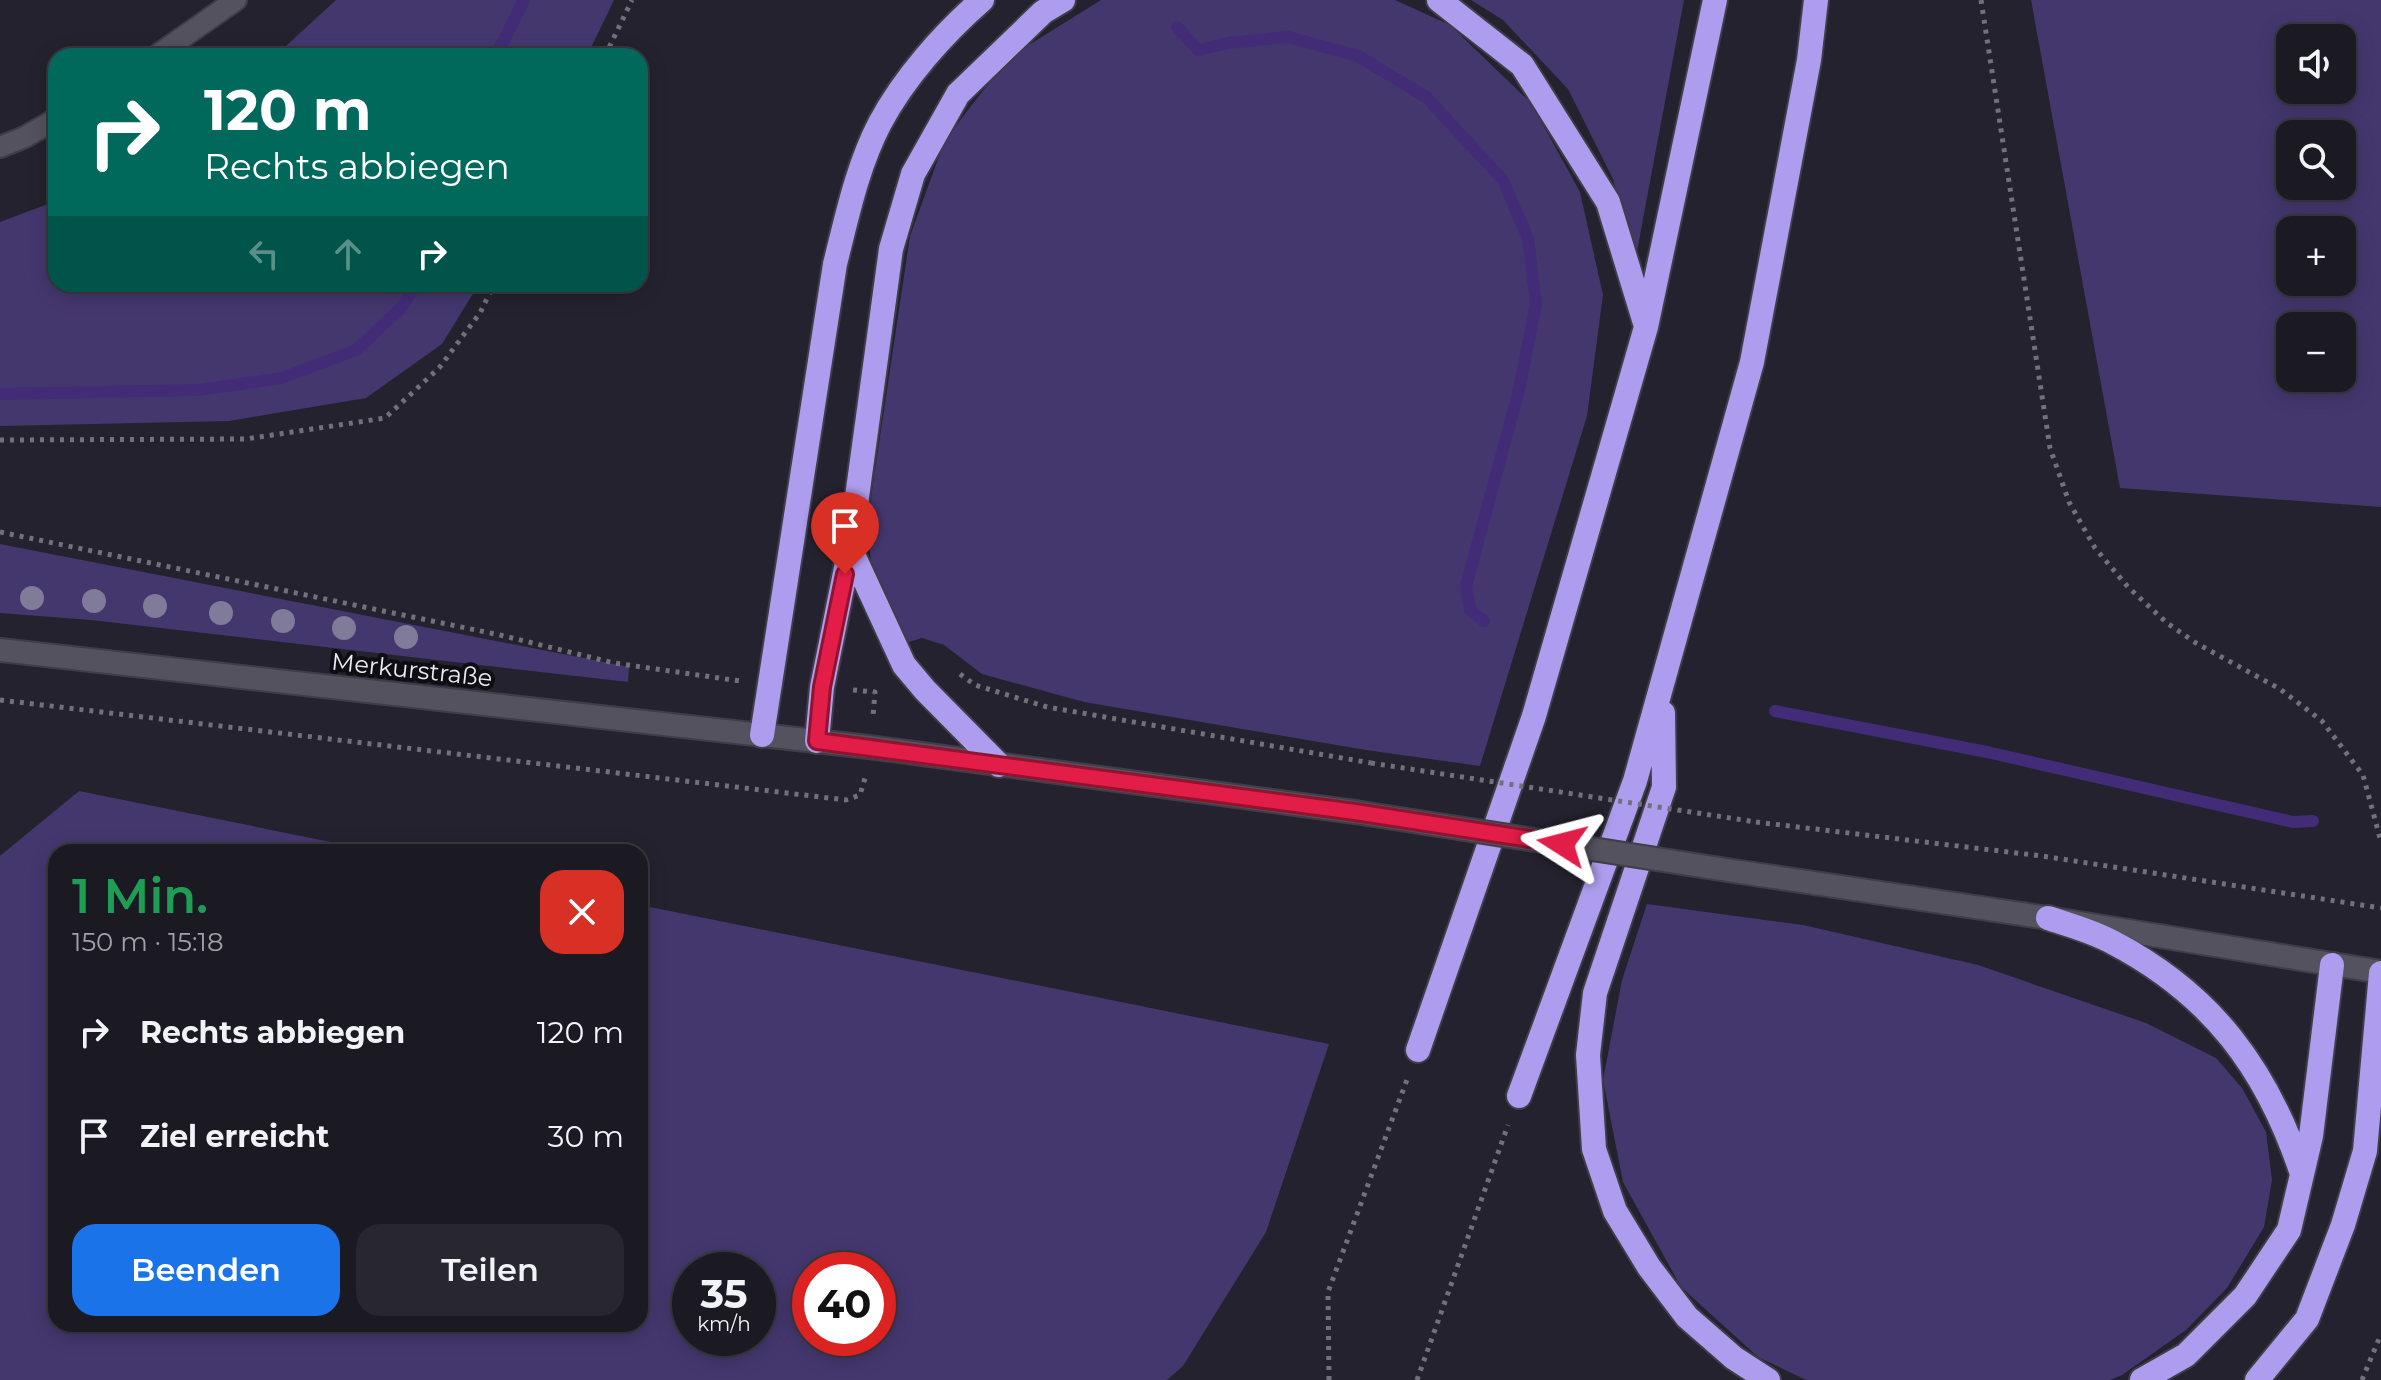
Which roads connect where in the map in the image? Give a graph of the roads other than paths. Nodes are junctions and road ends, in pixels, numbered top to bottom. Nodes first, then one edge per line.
1 (236, 0) edge
2 (982, 0) edge
3 (1063, 0) edge
4 (1439, 0) edge
5 (1715, 0) edge
6 (1816, 0) edge
7 (167, 48) edge
8 (48, 124) edge
9 (0, 147) edge
10 (1646, 327) junction
11 (850, 548) junction
12 (0, 650) edge
13 (1663, 687) junction
14 (762, 735) junction
15 (817, 741) junction
16 (999, 765) junction
17 (2048, 918) junction
18 (2332, 965) junction
19 (2381, 972) edge
20 (1418, 1050) road end
21 (1519, 1096) road end
22 (2373, 1144) edge
23 (2302, 1174) junction
24 (1768, 1380) edge
25 (2142, 1380) edge
26 (2257, 1380) edge

1 - 7 lane
2 - 14 highway
3 - 11 highway
4 - 10 highway
5 - 10 highway
6 - 13 highway
8 - 9 lane
10 - 20 highway
11 - 15 highway
11 - 16 highway
12 - 14 street, Merkurstraße
13 - 21 highway
13 - 24 highway
14 - 15 street, Merkurstraße
15 - 16 street, Merkurstraße
16 - 17 street, Merkurstraße, bridge
17 - 18 street, Merkurstraße
17 - 23 highway
18 - 19 street, Merkurstraße
18 - 23 highway
19 - 22 highway
22 - 26 highway
23 - 25 highway

